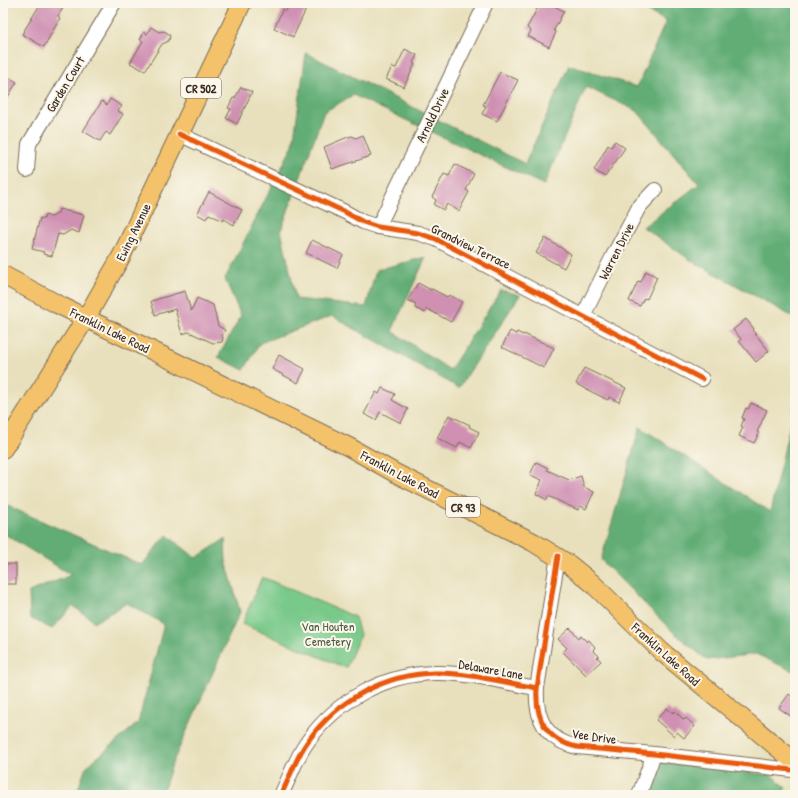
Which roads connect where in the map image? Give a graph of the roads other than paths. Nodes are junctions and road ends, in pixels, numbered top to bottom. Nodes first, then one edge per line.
1 (114, 3) edge
2 (486, 3) edge
3 (238, 4) edge
4 (179, 134) junction
5 (27, 170) dead end
6 (655, 190) dead end
7 (378, 227) junction
8 (3, 275) edge
9 (583, 316) junction
10 (86, 318) junction
11 (702, 379) dead end
12 (3, 449) edge
13 (558, 556) junction
14 (537, 688) junction
15 (654, 754) junction
16 (795, 762) edge
17 (795, 769) edge
18 (281, 795) edge
19 (639, 795) edge

1 - 5 street, Garden Court
2 - 7 street, Arnold Drive
3 - 4 main road, Ewing Avenue / CR 502
4 - 7 street, Grandview Terrace
4 - 10 main road, Ewing Avenue / CR 502
6 - 9 street, Warren Drive
7 - 9 street, Grandview Terrace
8 - 10 main road, Franklin Lake Road
9 - 11 street, Grandview Terrace
10 - 12 main road, Ewing Avenue
10 - 13 main road, Franklin Lake Road / CR 93
13 - 14 street, Vee Drive
13 - 16 main road, Franklin Lake Road / CR 93
14 - 15 street, Vee Drive
14 - 18 street, Delaware Lane
15 - 17 street, Vee Drive
15 - 19 street

